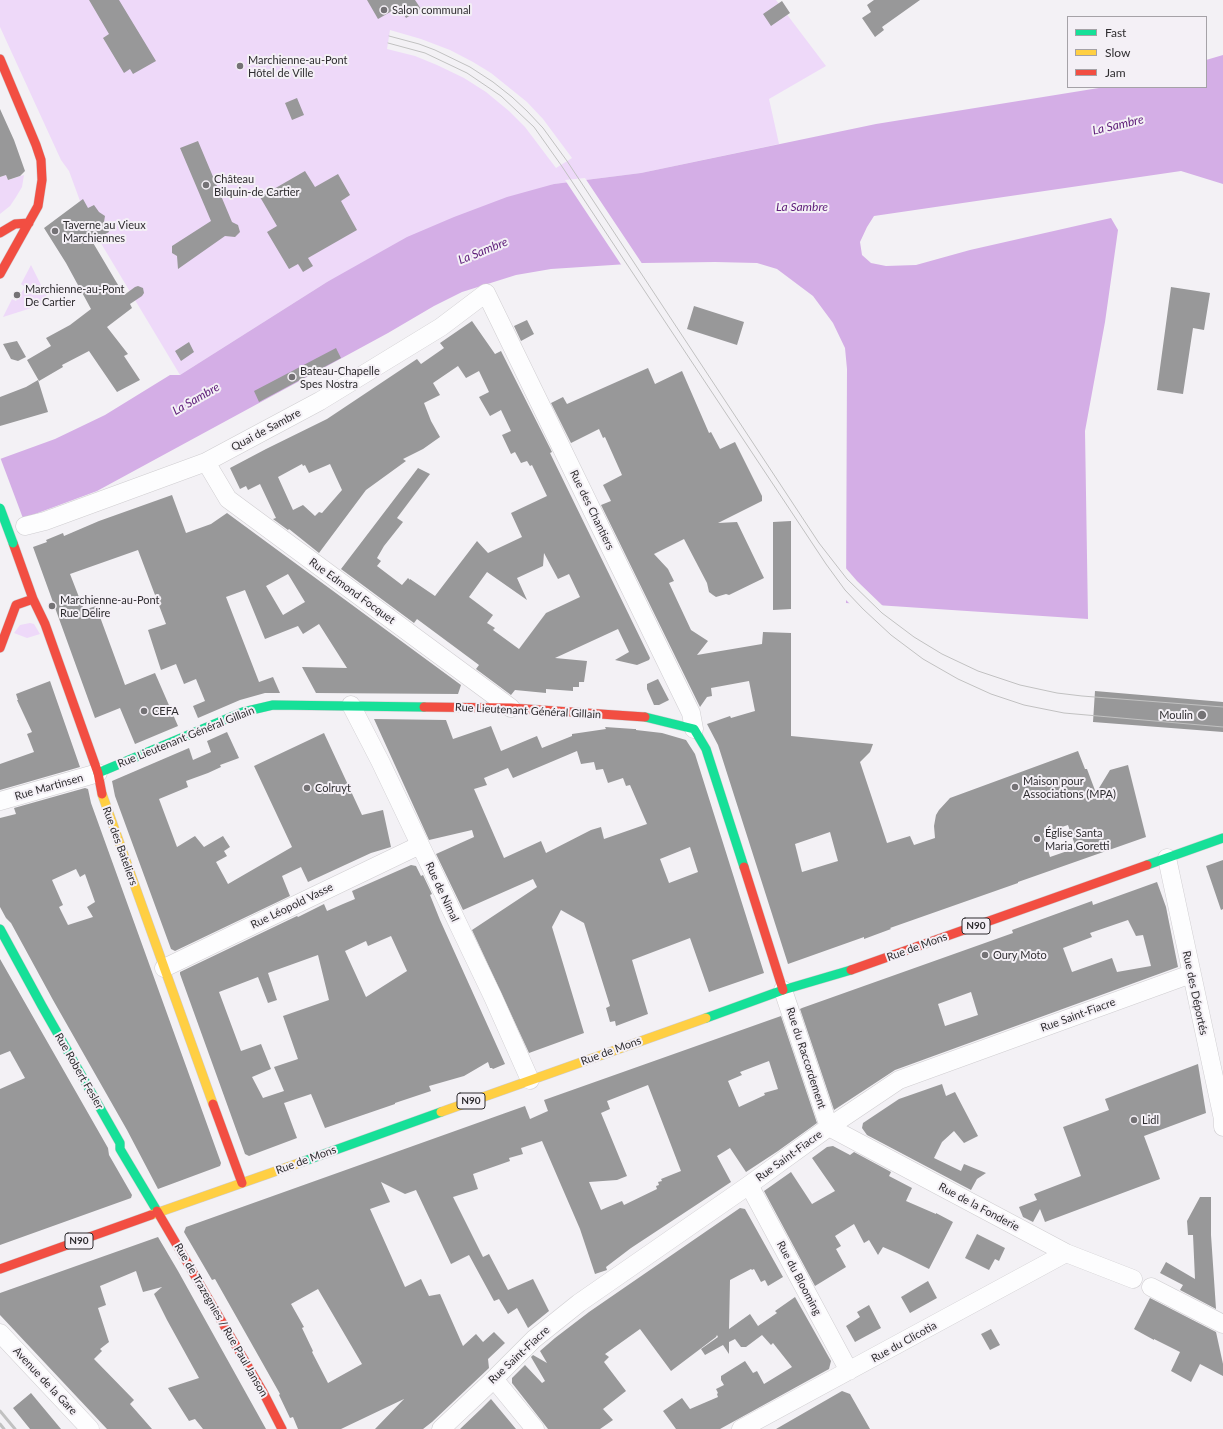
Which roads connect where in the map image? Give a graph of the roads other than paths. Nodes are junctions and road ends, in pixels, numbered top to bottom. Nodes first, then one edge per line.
1 (0, 59) edge
2 (28, 223) junction
3 (0, 233) edge
4 (1, 269) edge
5 (486, 293) joint
6 (206, 462) junction
7 (0, 508) edge
8 (25, 526) dead end
9 (33, 599) junction
10 (0, 648) edge
11 (351, 705) junction
12 (511, 708) junction
13 (694, 728) junction
14 (98, 773) junction
15 (0, 801) edge
16 (1223, 838) edge
17 (420, 845) junction
18 (1167, 858) junction
19 (0, 929) edge
20 (164, 968) junction
21 (1191, 974) junction
22 (783, 990) junction
23 (530, 1080) junction
24 (829, 1127) junction
25 (1223, 1127) edge
26 (242, 1183) junction
27 (749, 1185) junction
28 (158, 1213) junction
29 (1066, 1253) junction
30 (0, 1269) edge
31 (1133, 1279) dead end
32 (1151, 1287) dead end
33 (1223, 1324) edge
34 (0, 1333) edge
35 (849, 1371) junction
36 (494, 1379) junction
37 (90, 1429) edge
38 (282, 1429) edge
39 (441, 1429) edge
40 (535, 1429) edge
41 (741, 1429) edge

1 - 2 main road
2 - 3 main road
2 - 4 main road
5 - 6 street, Quai de Sambre
5 - 13 street, Rue des Chantiers
6 - 8 street, Quai de Sambre
6 - 12 street, Rue Edmond Focquet
7 - 9 main road, Rue des Bateliers, bridge
9 - 10 main road
9 - 14 main road, Rue des Bateliers
11 - 12 main road, Rue Lieutenant Général Gillain
11 - 14 main road, Rue Lieutenant Général Gillain
11 - 17 street, Rue de Nimal
12 - 13 main road, Rue Lieutenant Général Gillain
13 - 22 main road
14 - 15 street, Rue Martinsen
14 - 20 main road, Rue des Bateliers
16 - 18 main road, Rue de Mons / N90
17 - 20 street, Rue Léopold Vasse
17 - 23 street, Rue de Nimal
18 - 21 street, Rue des Déportés
18 - 22 main road, Rue de Mons / N90
19 - 28 main road, Rue Robert Fesler
20 - 26 main road, Rue des Bateliers
21 - 24 street, Rue Saint-Fiacre
21 - 25 street, Rue des Déportés
22 - 23 main road, Rue de Mons / N90
22 - 24 street, Rue du Raccordement
23 - 26 main road, Rue de Mons / N90
24 - 27 street, Rue Saint-Fiacre
24 - 29 street, Rue de la Fonderie
26 - 28 main road, Rue de Mons / N90
27 - 35 street, Rue du Blooming
27 - 36 street, Rue Saint-Fiacre
28 - 30 main road, Rue de Mons / N90
28 - 38 main road, Rue de Trazegnies / Rue Paul Janson
29 - 31 street, Rue de la Fonderie
29 - 35 street, Rue du Clicotia
32 - 33 street
34 - 37 street, Avenue de la Gare
35 - 41 street, Rue du Clicotia
36 - 39 street, Rue Saint-Fiacre
36 - 40 street

